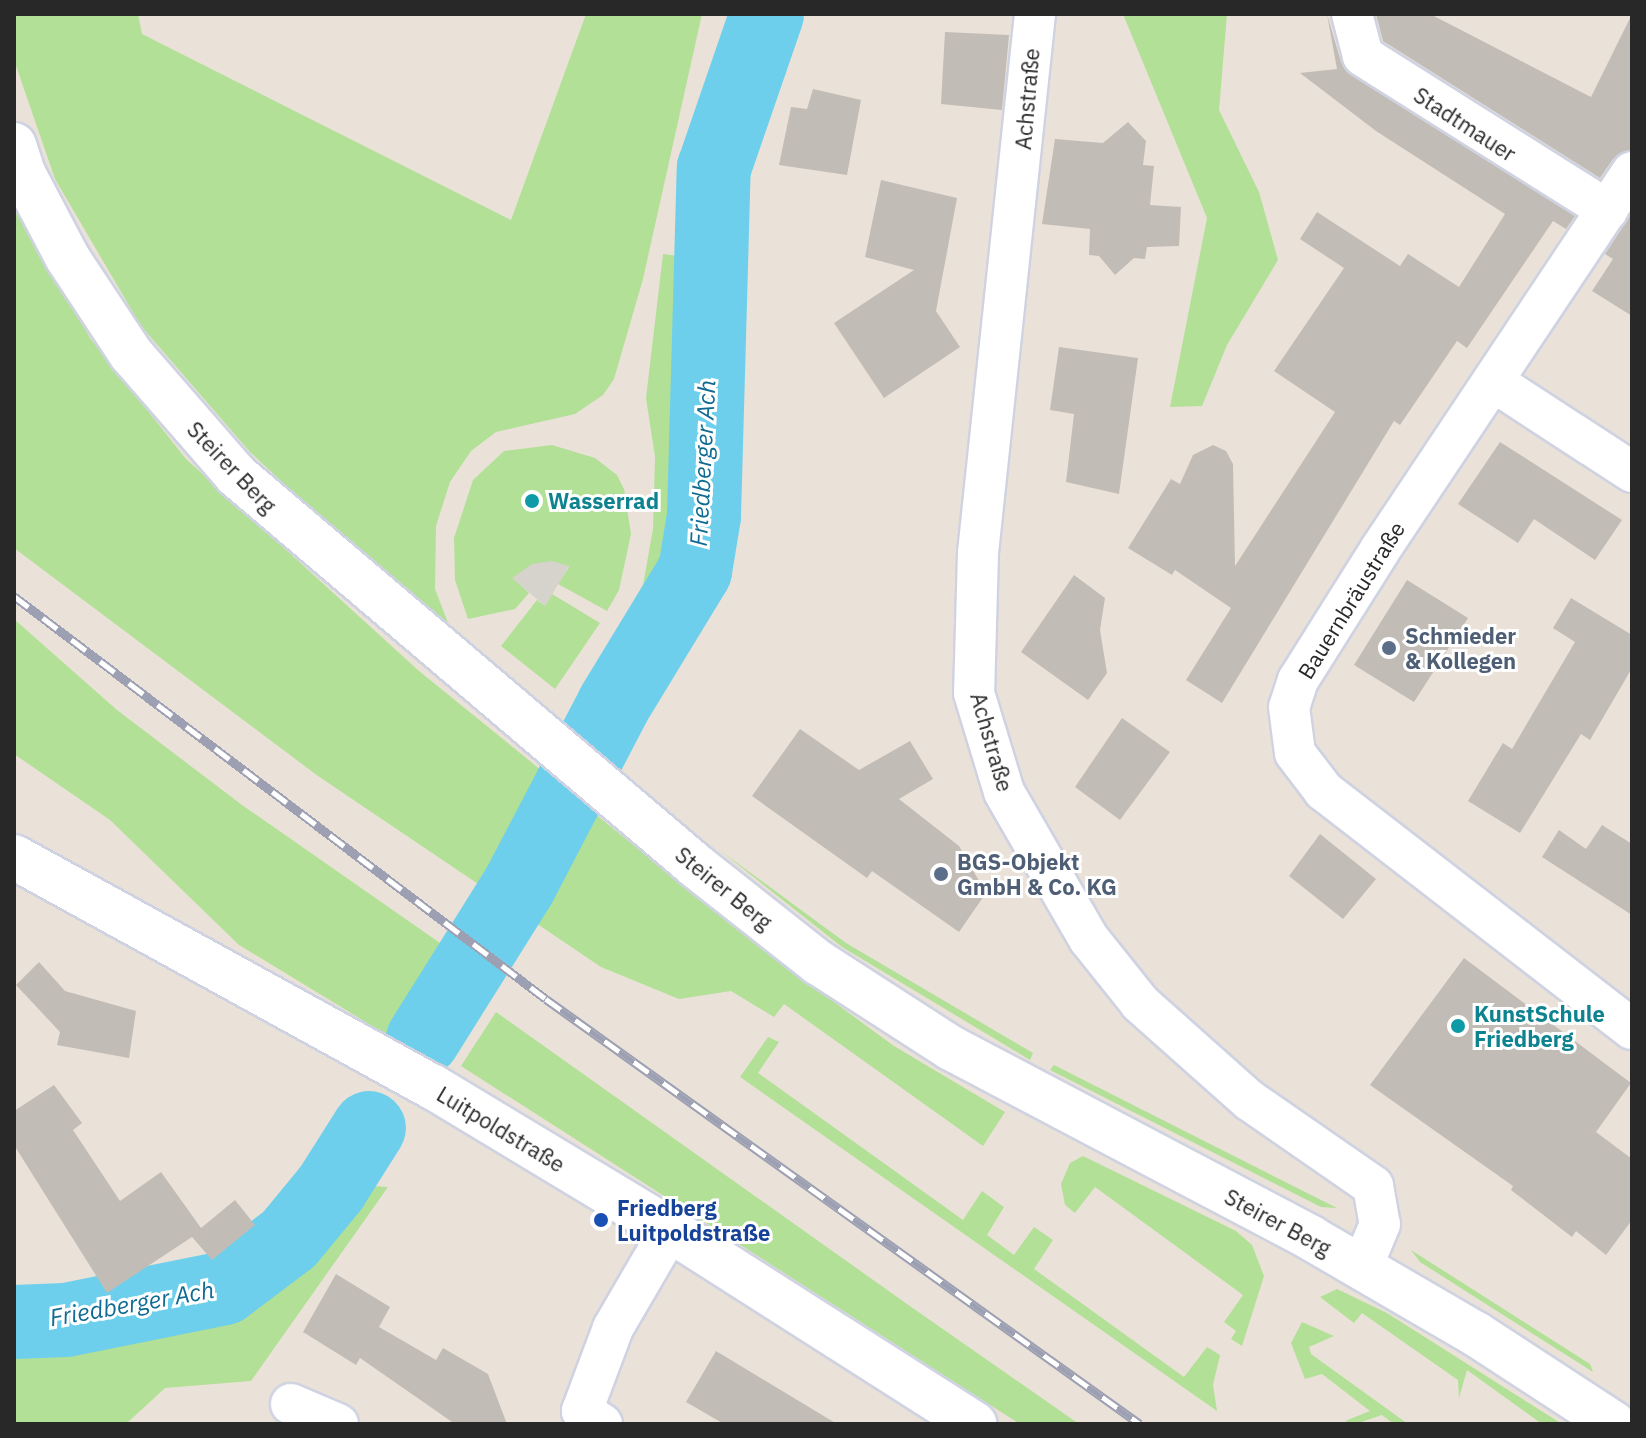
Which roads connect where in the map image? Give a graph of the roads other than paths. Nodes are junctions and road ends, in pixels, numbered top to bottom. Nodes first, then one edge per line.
1 (1035, 14) edge
2 (1352, 14) edge
3 (14, 145) edge
4 (1632, 172) edge
5 (1614, 222) edge
6 (1494, 382) junction
7 (1632, 472) edge
8 (14, 857) edge
9 (1632, 1029) edge
10 (670, 1230) junction
11 (1362, 1267) junction
12 (291, 1404) dead end
13 (582, 1420) edge
14 (338, 1424) edge
15 (974, 1424) edge
16 (1614, 1424) edge

1 - 11 street, Achstraße
2 - 5 street, Stadtmauer
3 - 11 street, Steirer Berg
4 - 5 street, Bauernbräustraße
5 - 6 street, Bauernbräustraße
6 - 7 street
6 - 9 street, Bauernbräustraße
8 - 10 street, Luitpoldstraße
10 - 13 street
10 - 15 street, Luitpoldstraße
11 - 16 street, Steirer Berg
12 - 14 street

